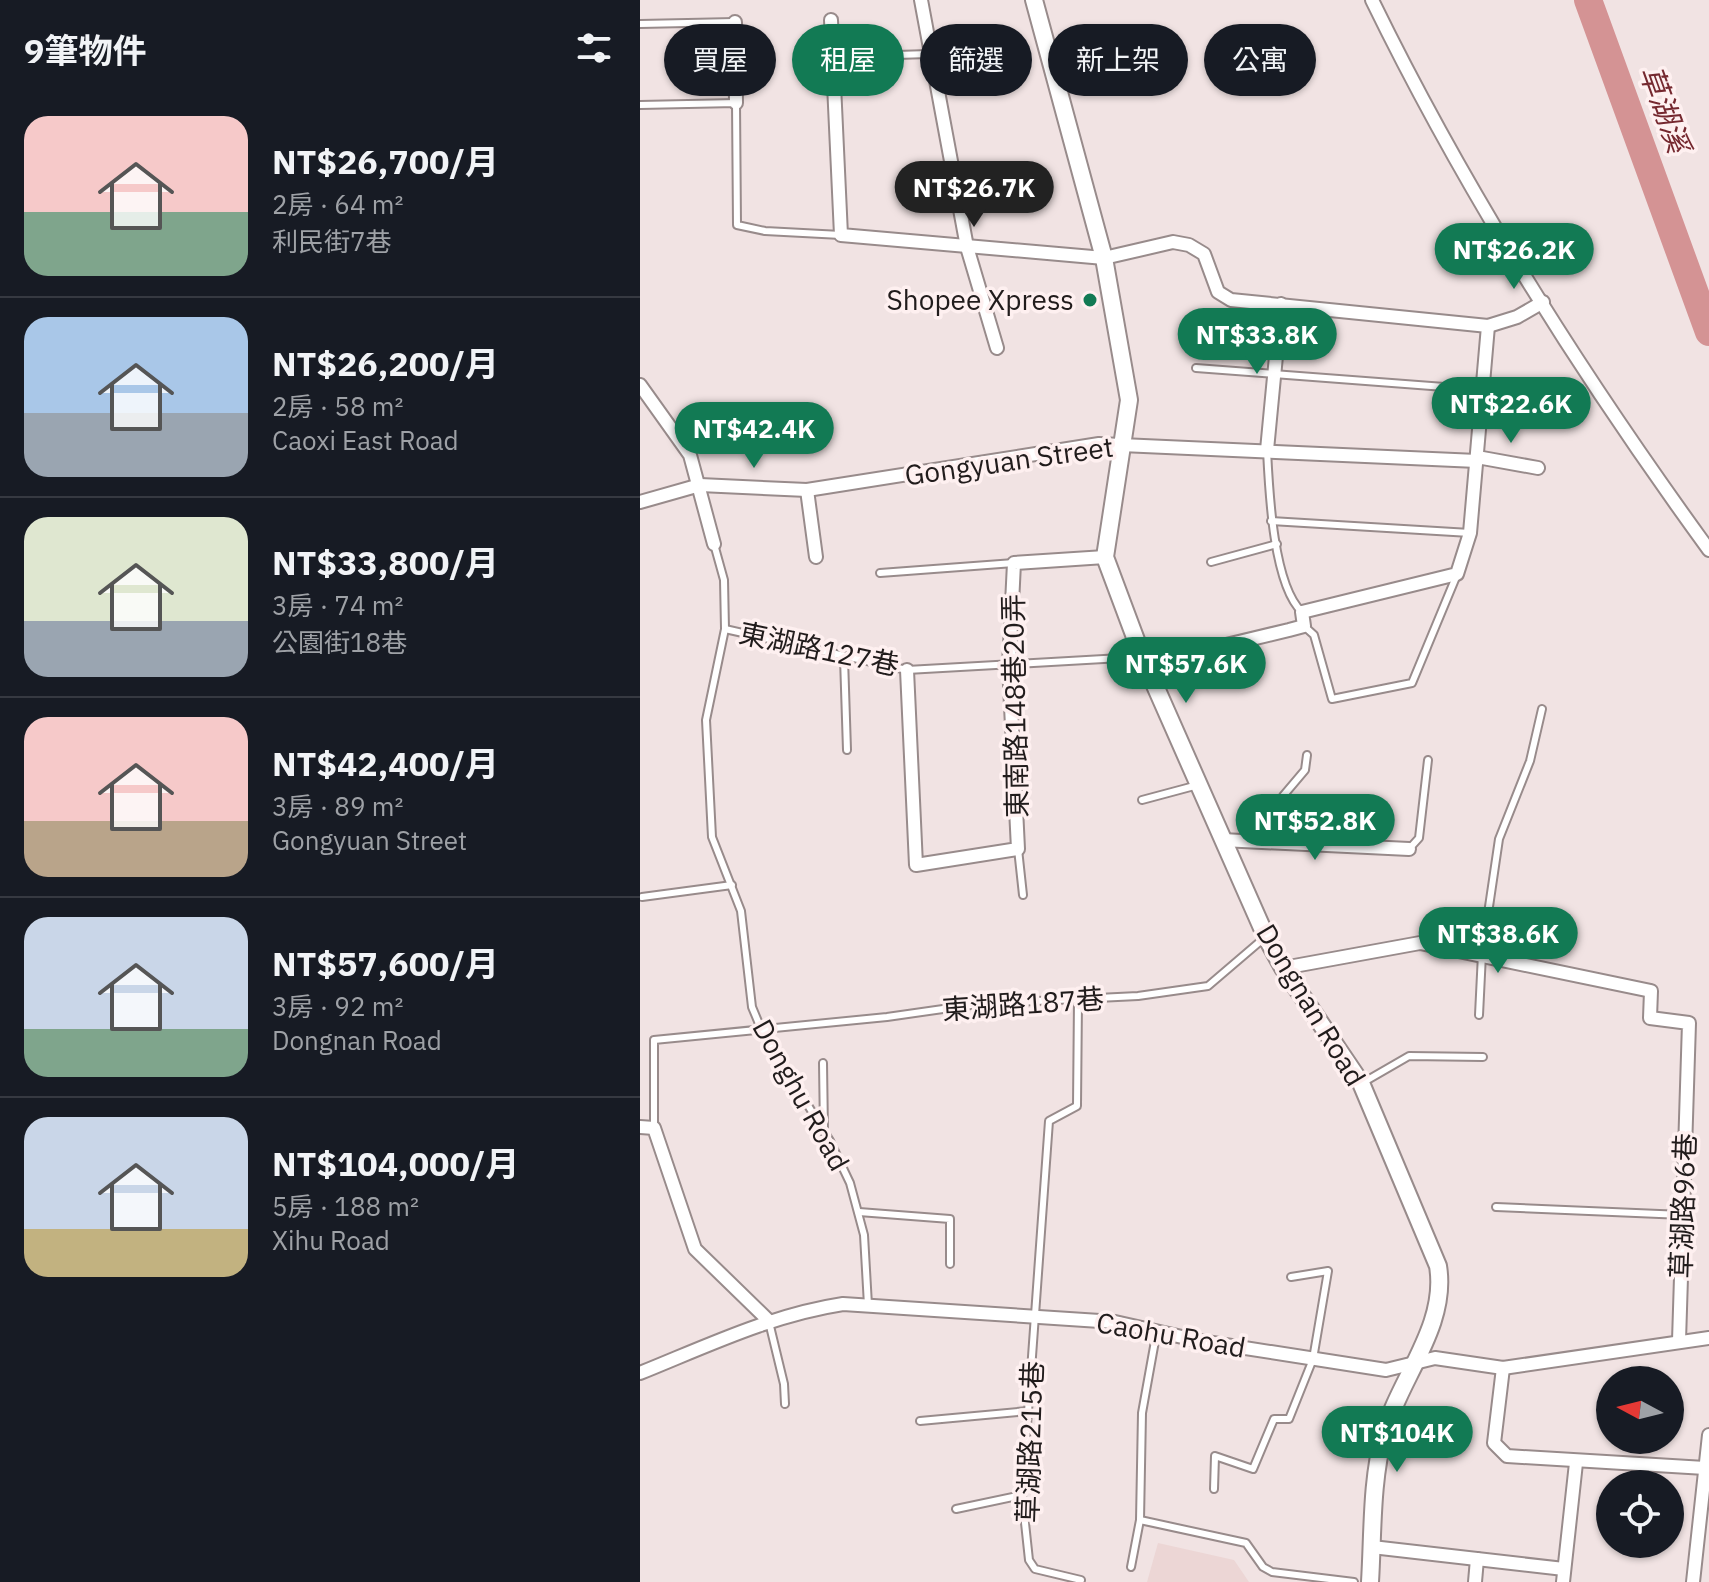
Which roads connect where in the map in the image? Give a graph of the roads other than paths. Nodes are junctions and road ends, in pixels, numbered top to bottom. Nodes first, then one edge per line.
1 (921, 0) edge
2 (1034, 0) edge
3 (1372, 0) edge
4 (831, 20) dead end
5 (735, 22) joint
6 (640, 24) edge
7 (831, 24) edge
8 (925, 24) edge
9 (834, 96) edge
10 (937, 96) edge
11 (736, 103) junction
12 (640, 105) edge
13 (841, 235) junction
14 (967, 247) junction
15 (1104, 258) junction
16 (1543, 302) junction
17 (1281, 304) junction
18 (1488, 326) junction
19 (997, 348) dead end
20 (1196, 368) dead end
21 (1275, 375) junction
22 (640, 385) edge
23 (1484, 390) junction
24 (644, 398) edge
25 (1125, 444) junction
26 (1267, 450) junction
27 (1477, 459) junction
28 (1538, 468) dead end
29 (700, 485) junction
30 (807, 490) junction
31 (640, 502) edge
32 (1271, 521) junction
33 (1470, 533) junction
34 (714, 544) joint
35 (1277, 544) junction
36 (1709, 550) edge
37 (816, 557) dead end
38 (1105, 557) junction
39 (1211, 562) dead end
40 (1014, 563) junction
41 (880, 573) dead end
42 (1457, 574) junction
43 (1302, 612) junction
44 (1304, 626) junction
45 (725, 629) junction
46 (1142, 656) junction
47 (844, 658) junction
48 (1009, 665) junction
49 (907, 670) junction
50 (1542, 709) dead end
51 (847, 750) dead end
52 (1307, 755) dead end
53 (1428, 760) dead end
54 (1198, 785) junction
55 (1142, 800) dead end
56 (1222, 840) junction
57 (1280, 842) junction
58 (1018, 849) junction
59 (1409, 849) joint
60 (732, 885) junction
61 (1023, 895) dead end
62 (642, 897) dead end
63 (1266, 937) junction
64 (1482, 954) junction
65 (1283, 968) junction
66 (1078, 1000) junction
67 (1479, 1015) dead end
68 (762, 1031) junction
69 (1483, 1057) dead end
70 (823, 1063) dead end
71 (1361, 1083) junction
72 (640, 1127) edge
73 (654, 1128) junction
74 (824, 1132) junction
75 (1496, 1207) dead end
76 (859, 1212) junction
77 (1683, 1215) junction
78 (950, 1264) dead end
79 (1291, 1277) dead end
80 (868, 1305) junction
81 (1036, 1315) junction
82 (768, 1320) junction
83 (1157, 1330) junction
84 (1709, 1338) edge
85 (1679, 1341) junction
86 (1313, 1359) junction
87 (1415, 1363) junction
88 (1503, 1368) junction
89 (640, 1373) edge
90 (785, 1404) dead end
91 (1028, 1411) junction
92 (920, 1421) dead end
93 (1709, 1435) edge
94 (1576, 1463) junction
95 (1705, 1468) junction
96 (1214, 1489) dead end
97 (1022, 1495) junction
98 (956, 1509) dead end
99 (1140, 1520) junction
100 (1372, 1547) junction
101 (1477, 1559) junction
102 (1131, 1567) dead end
103 (1563, 1575) edge
104 (1081, 1580) edge
105 (1354, 1582) edge
106 (1370, 1582) edge
107 (1475, 1582) edge
108 (1693, 1582) edge

1 - 8 street
2 - 15 street
3 - 16 street
4 - 7 street
5 - 6 lane
5 - 11 street
9 - 13 street
10 - 14 street
11 - 12 lane
11 - 13 lane
13 - 14 street
14 - 15 street
14 - 19 street
15 - 17 street
15 - 25 street
16 - 18 street
16 - 36 street
17 - 18 street
17 - 21 street
18 - 23 street
20 - 21 lane
21 - 23 lane
21 - 26 street
22 - 24 street, Donghu Road
23 - 27 street
24 - 29 street, Donghu Road
25 - 26 street, Gongyuan Street
25 - 30 street, Gongyuan Street
25 - 38 street
26 - 27 street, Gongyuan Street
26 - 32 lane
27 - 28 street, Gongyuan Street
27 - 33 street
29 - 30 street, Gongyuan Street
29 - 31 street, Gongyuan Street
29 - 34 street, Donghu Road
30 - 37 street
32 - 33 lane
32 - 35 lane
33 - 42 street
34 - 45 lane, Donghu Road
35 - 39 lane
35 - 43 lane
38 - 40 street
38 - 46 street, Dongnan Road
40 - 41 lane
40 - 48 street, 東南路148巷20弄
42 - 43 street
42 - 44 lane
43 - 44 street
44 - 46 street
45 - 47 lane, 東湖路127巷
45 - 60 lane, Donghu Road
46 - 48 lane, 東湖路127巷
46 - 54 street, Dongnan Road
47 - 49 lane, 東湖路127巷
47 - 51 lane
48 - 49 lane, 東湖路127巷
48 - 58 street, 東南路148巷20弄
49 - 58 street, 東南路148巷20弄
50 - 64 lane
52 - 57 lane
53 - 59 lane
54 - 55 lane
54 - 56 street, Dongnan Road
56 - 57 street
56 - 63 street, Dongnan Road
57 - 59 street
58 - 61 lane, 東南路148巷20弄
60 - 62 lane
60 - 68 lane, Donghu Road
63 - 65 street, Dongnan Road
63 - 66 lane, 東湖路187巷
64 - 65 street
64 - 67 lane
64 - 77 street, 草湖路96巷
65 - 71 street, Dongnan Road
66 - 68 lane, 東湖路187巷
66 - 81 lane, 草湖路215巷
68 - 73 lane, 東湖路187巷
68 - 74 lane, Donghu Road
69 - 71 lane
70 - 74 lane
71 - 87 street, Dongnan Road
72 - 73 street
73 - 82 street
74 - 76 lane, Donghu Road
75 - 77 lane
76 - 78 lane
76 - 80 lane, Donghu Road
77 - 85 street, 草湖路96巷
79 - 86 lane
80 - 81 street, Caohu Road
80 - 82 street, Caohu Road
81 - 83 street, Caohu Road
81 - 91 lane, 草湖路215巷
82 - 89 street, Caohu Road
82 - 90 lane
83 - 86 street, Caohu Road
83 - 99 lane
84 - 85 street, Caohu Road
85 - 88 street, Caohu Road
86 - 87 street, Caohu Road
86 - 96 lane
87 - 88 street, Caohu Road
87 - 100 street, Dongnan Road
88 - 94 street
91 - 92 lane
91 - 97 lane, 草湖路215巷
93 - 95 street
94 - 95 street
94 - 103 street
95 - 108 street
97 - 98 lane
97 - 104 lane, 草湖路215巷
99 - 102 lane
99 - 105 lane
100 - 101 street
100 - 106 street, Dongnan Road
101 - 103 street
101 - 107 street

